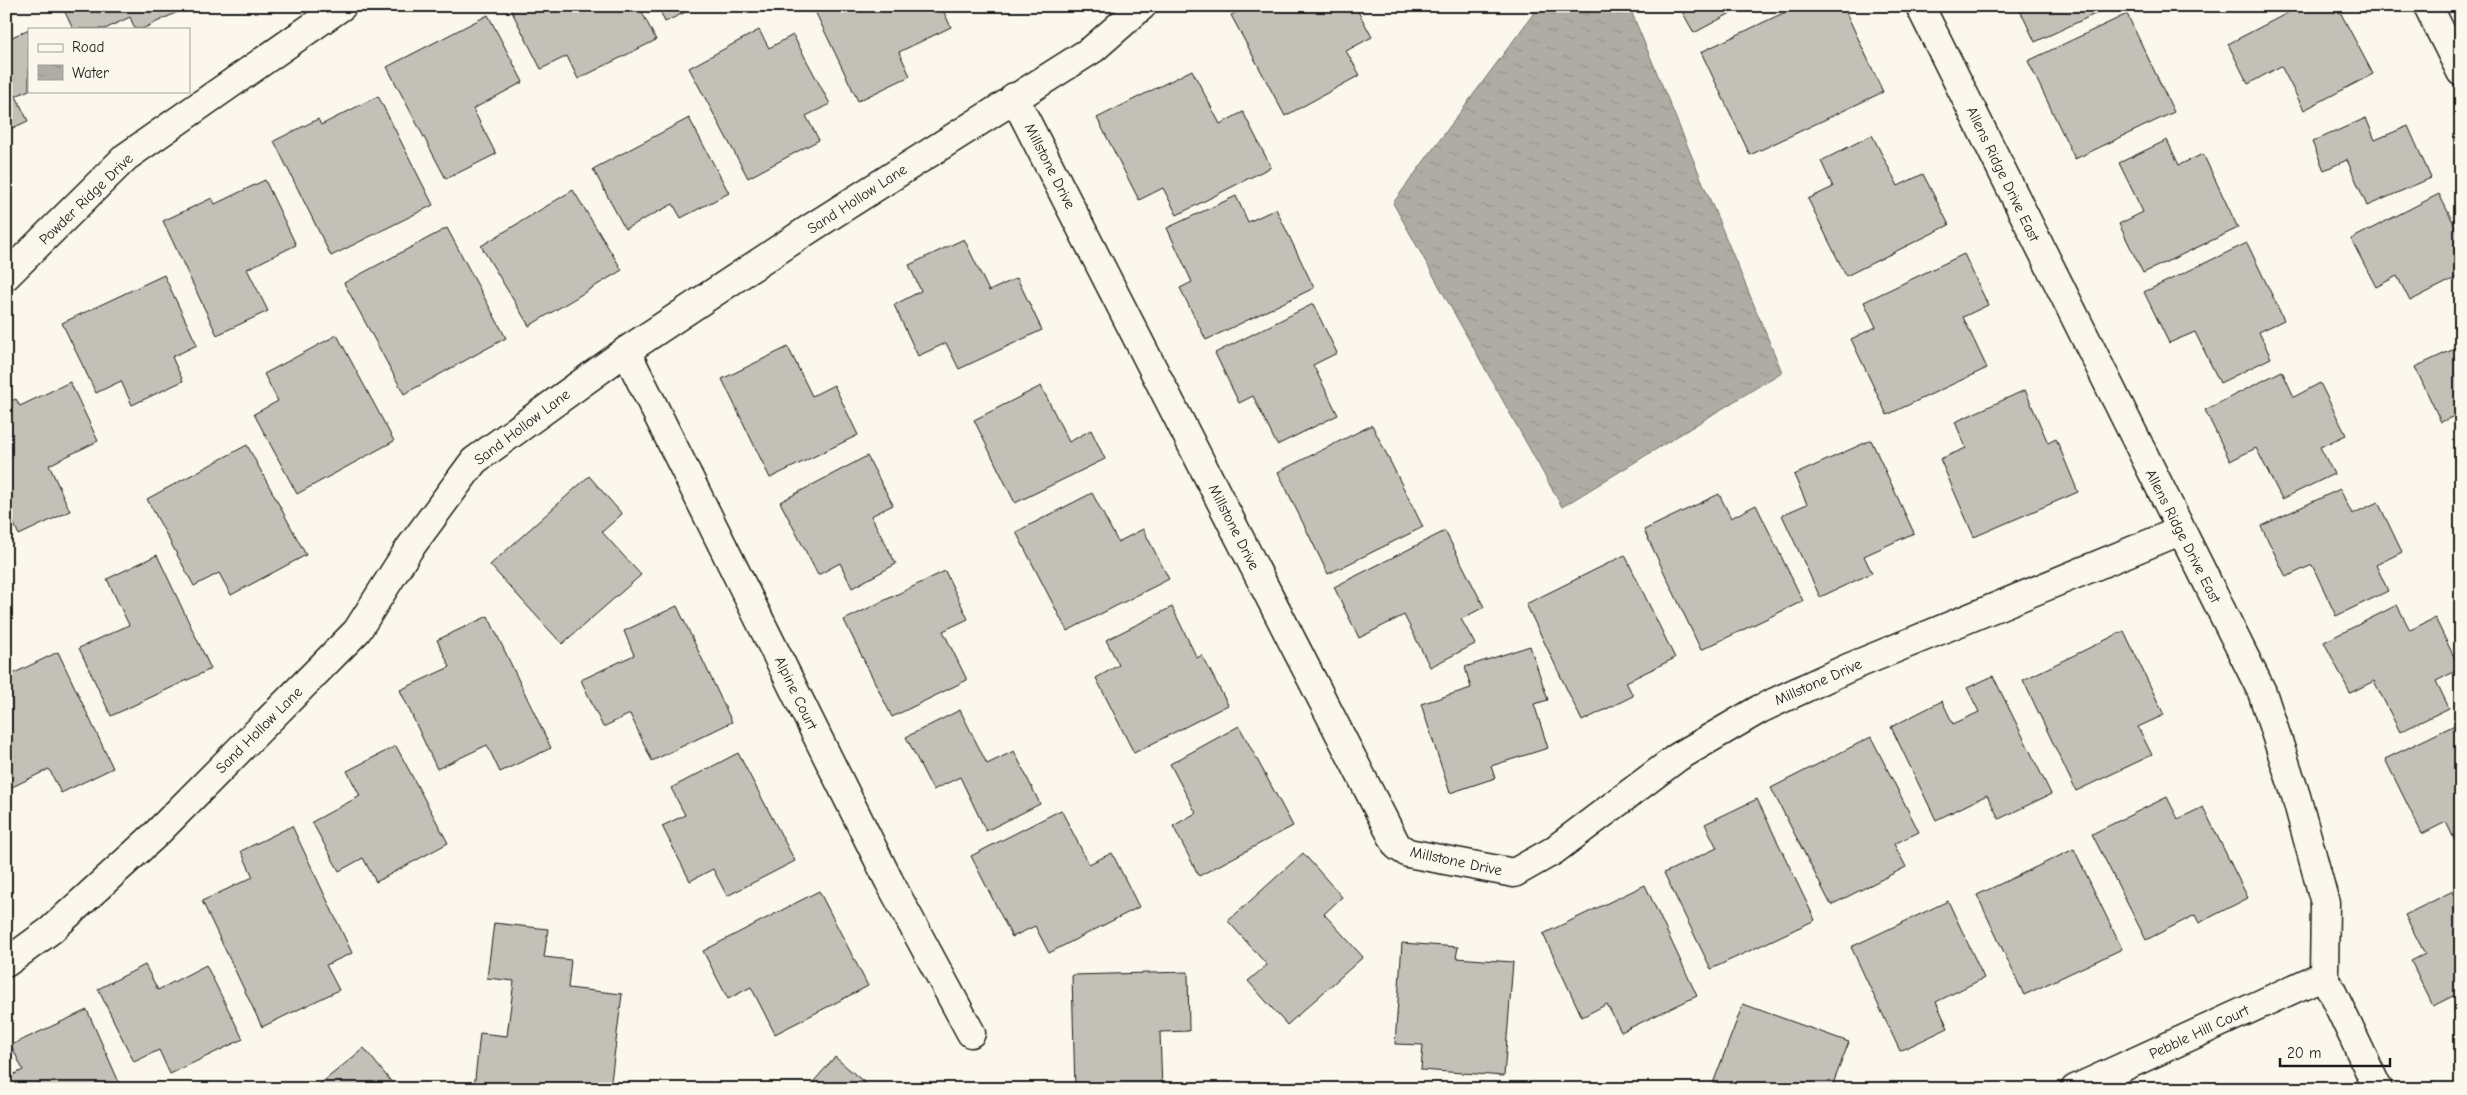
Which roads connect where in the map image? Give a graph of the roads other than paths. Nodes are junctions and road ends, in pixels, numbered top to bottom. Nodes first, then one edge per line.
1 (342, 6) edge
2 (1142, 6) edge
3 (1920, 6) edge
4 (2428, 6) edge
5 (2461, 72) edge
6 (1014, 97) junction
7 (6, 276) edge
8 (626, 351) junction
9 (2180, 531) junction
10 (6, 962) edge
11 (2324, 975) junction
12 (971, 1033) dead end
13 (2075, 1089) edge
14 (2378, 1089) edge

1 - 7 street, Powder Ridge Drive
2 - 6 street, Sand Hollow Lane
3 - 9 street, Allens Ridge Drive East
4 - 5 street
6 - 8 street, Sand Hollow Lane
6 - 9 street, Millstone Drive
8 - 10 street, Sand Hollow Lane
8 - 12 street, Alpine Court
9 - 11 street, Allens Ridge Drive East
11 - 13 street, Pebble Hill Court
11 - 14 street, Allens Ridge Drive East

